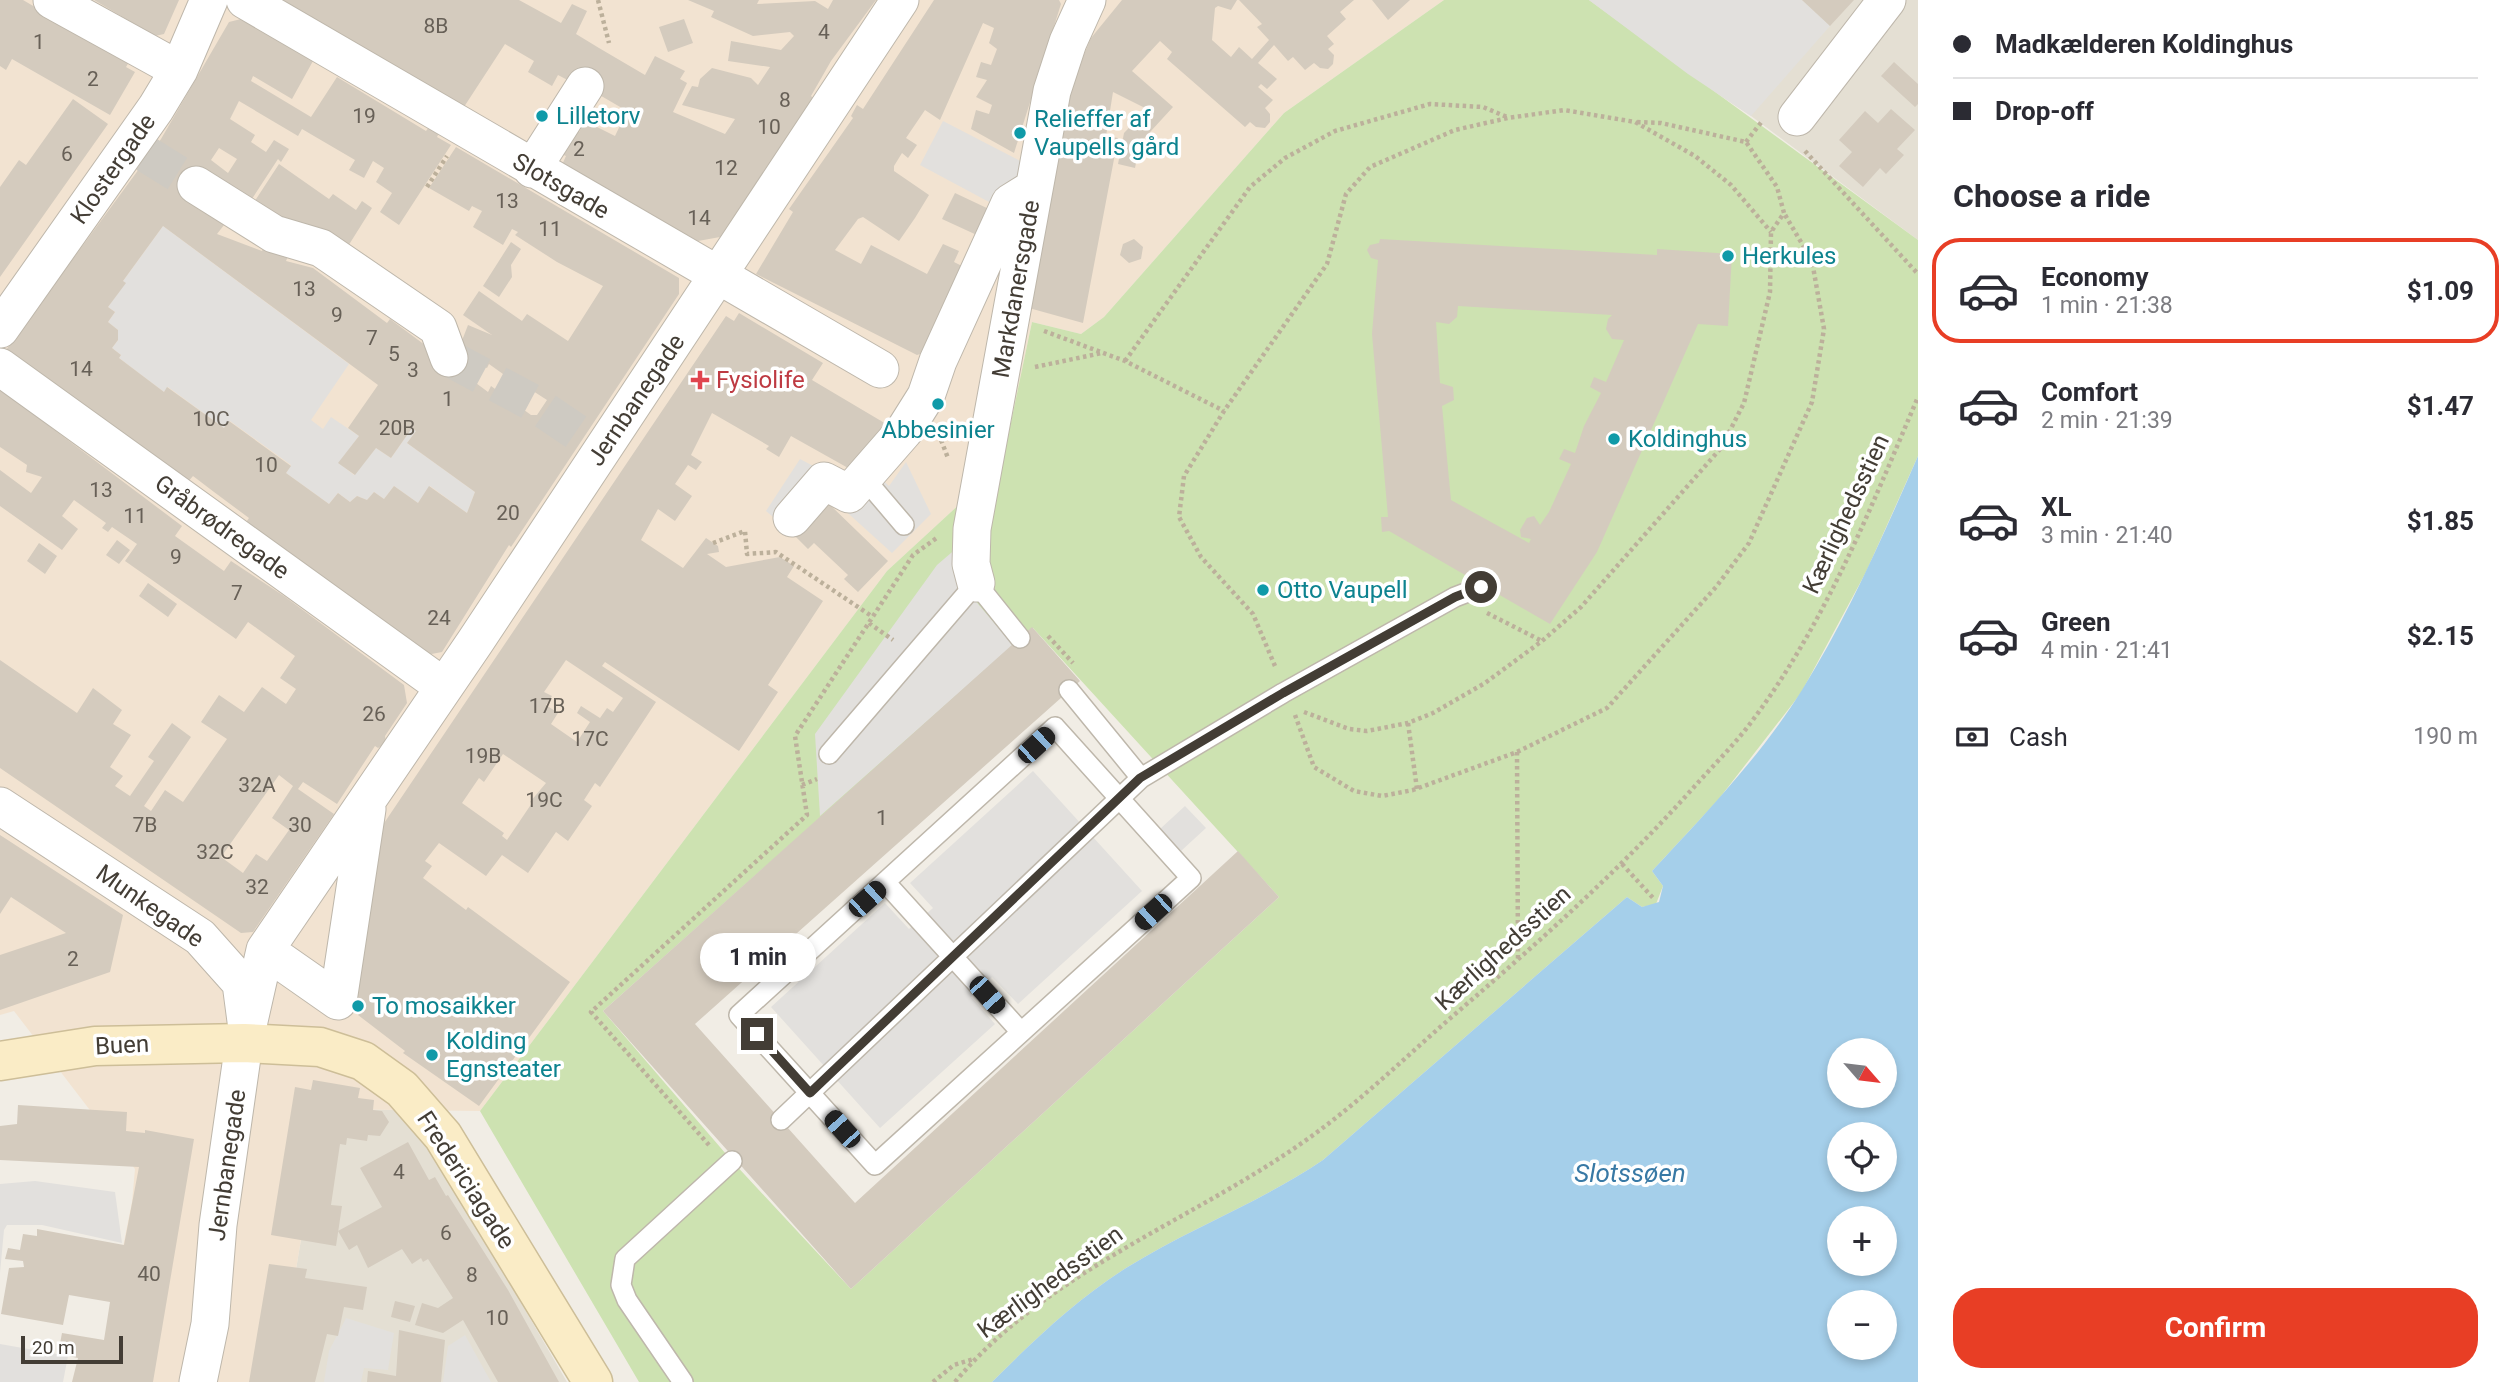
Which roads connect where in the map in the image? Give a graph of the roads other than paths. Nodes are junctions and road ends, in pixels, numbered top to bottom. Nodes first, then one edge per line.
1 (52, 0) edge
2 (209, 0) edge
3 (245, 0) edge
4 (900, 0) edge
5 (1087, 0) edge
6 (1888, 0) edge
7 (179, 71) junction
8 (584, 86) dead end
9 (1797, 117) road end
10 (532, 169) junction
11 (196, 185) tunnel mouth
12 (1034, 188) junction
13 (718, 277) junction
14 (0, 329) edge
15 (449, 358) tunnel mouth
16 (0, 368) edge
17 (880, 369) dead end
18 (863, 478) junction
19 (792, 518) dead end
20 (904, 525) dead end
21 (976, 583) junction
22 (1481, 587) dead end
23 (1020, 638) dead end
24 (444, 687) junction
25 (1069, 690) dead end
26 (830, 754) dead end
27 (1140, 778) junction
28 (369, 798) junction
29 (1120, 799) junction
30 (0, 806) edge
31 (885, 882) junction
32 (265, 950) junction
33 (953, 957) junction
34 (1021, 1032) junction
35 (244, 1042) junction
36 (0, 1061) edge
37 (810, 1093) junction
38 (781, 1120) dead end
39 (729, 1164) road end
40 (198, 1382) edge
41 (593, 1382) edge
42 (683, 1382) edge

1 - 7 street
2 - 7 street, Klostergade
3 - 10 street, Slotsgade
4 - 13 street, Jernbanegade
5 - 12 street, Markdanersgade
6 - 9 street
7 - 14 street, Klostergade
8 - 10 street
10 - 13 street, Slotsgade
11 - 15 street
12 - 18 street
12 - 21 street, Markdanersgade
13 - 17 street, Slotsgade
13 - 24 street, Jernbanegade
16 - 24 street, Gråbrødregade
18 - 19 street
18 - 20 lane
21 - 23 lane
21 - 26 lane
22 - 27 lane
24 - 28 street, Jernbanegade
25 - 27 lane
27 - 29 lane
28 - 32 street, Jernbanegade
28 - 32 street, Jernbanegade
29 - 31 lane
29 - 33 lane
29 - 34 lane
30 - 35 street, Munkegade
31 - 33 lane
31 - 37 lane
32 - 35 street, Jernbanegade
33 - 34 lane
33 - 37 lane
34 - 37 lane
35 - 36 main road, Buen
35 - 40 street, Jernbanegade
35 - 41 main road, Fredericiagade
37 - 38 lane
39 - 42 lane

